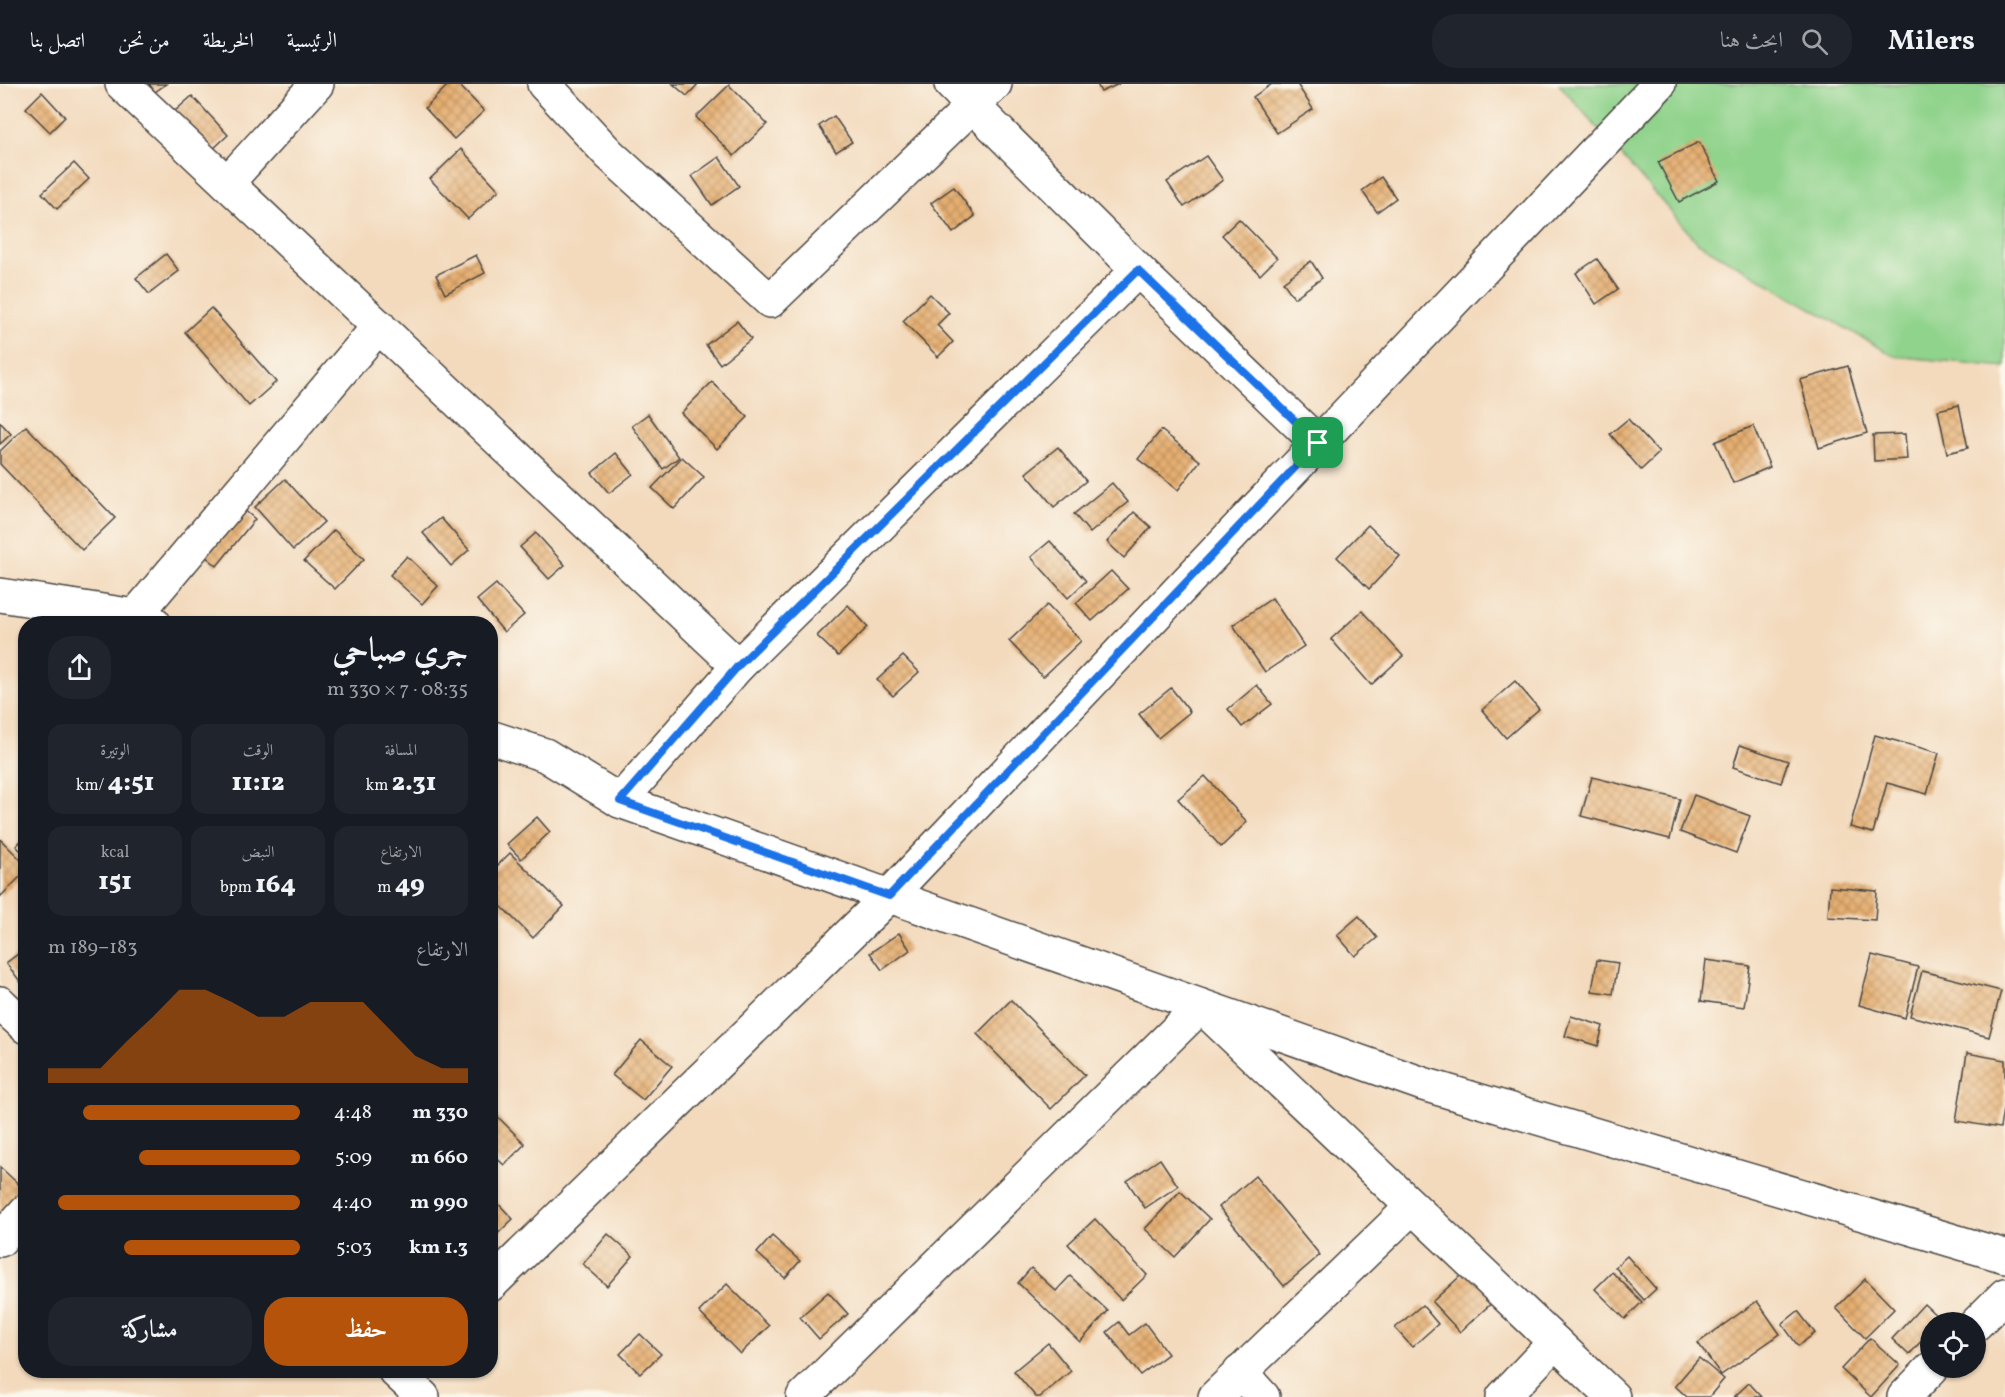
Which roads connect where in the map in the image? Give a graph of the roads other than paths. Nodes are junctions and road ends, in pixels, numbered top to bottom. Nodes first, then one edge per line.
1 (122, 84) edge
2 (317, 84) edge
3 (544, 84) edge
4 (1659, 84) edge
5 (973, 91) edge
6 (227, 183) junction
7 (1138, 270) junction
8 (379, 326) junction
9 (1318, 443) junction
10 (0, 595) edge
11 (123, 616) edge
12 (150, 616) edge
13 (738, 666) junction
14 (498, 740) edge
15 (620, 801) junction
16 (889, 896) junction
17 (0, 1003) edge
18 (1201, 1006) junction
19 (18, 1020) edge
20 (1412, 1207) junction
21 (18, 1220) edge
22 (0, 1240) edge
23 (2005, 1256) edge
24 (498, 1277) edge
25 (2005, 1295) edge
26 (1986, 1314) edge
27 (1555, 1342) junction
28 (1240, 1372) junction
29 (405, 1378) edge
30 (1922, 1378) edge
31 (820, 1391) edge
32 (423, 1397) edge
33 (1215, 1397) edge
34 (1263, 1397) edge
35 (1503, 1397) edge
36 (1613, 1397) edge
37 (1904, 1397) edge

1 - 6 street
2 - 6 street
3 - 5 street
4 - 9 street
5 - 7 street
6 - 8 street
7 - 9 street
7 - 13 street
8 - 12 street
8 - 13 street
9 - 16 street
10 - 11 street
13 - 15 street
14 - 15 street
15 - 16 street
16 - 18 street
16 - 24 street
17 - 19 street
18 - 20 street
18 - 23 street
18 - 31 street
20 - 27 street
20 - 28 street
21 - 22 street
25 - 26 street
27 - 35 street
27 - 36 street
28 - 33 street
28 - 34 street
29 - 32 street
30 - 37 street

